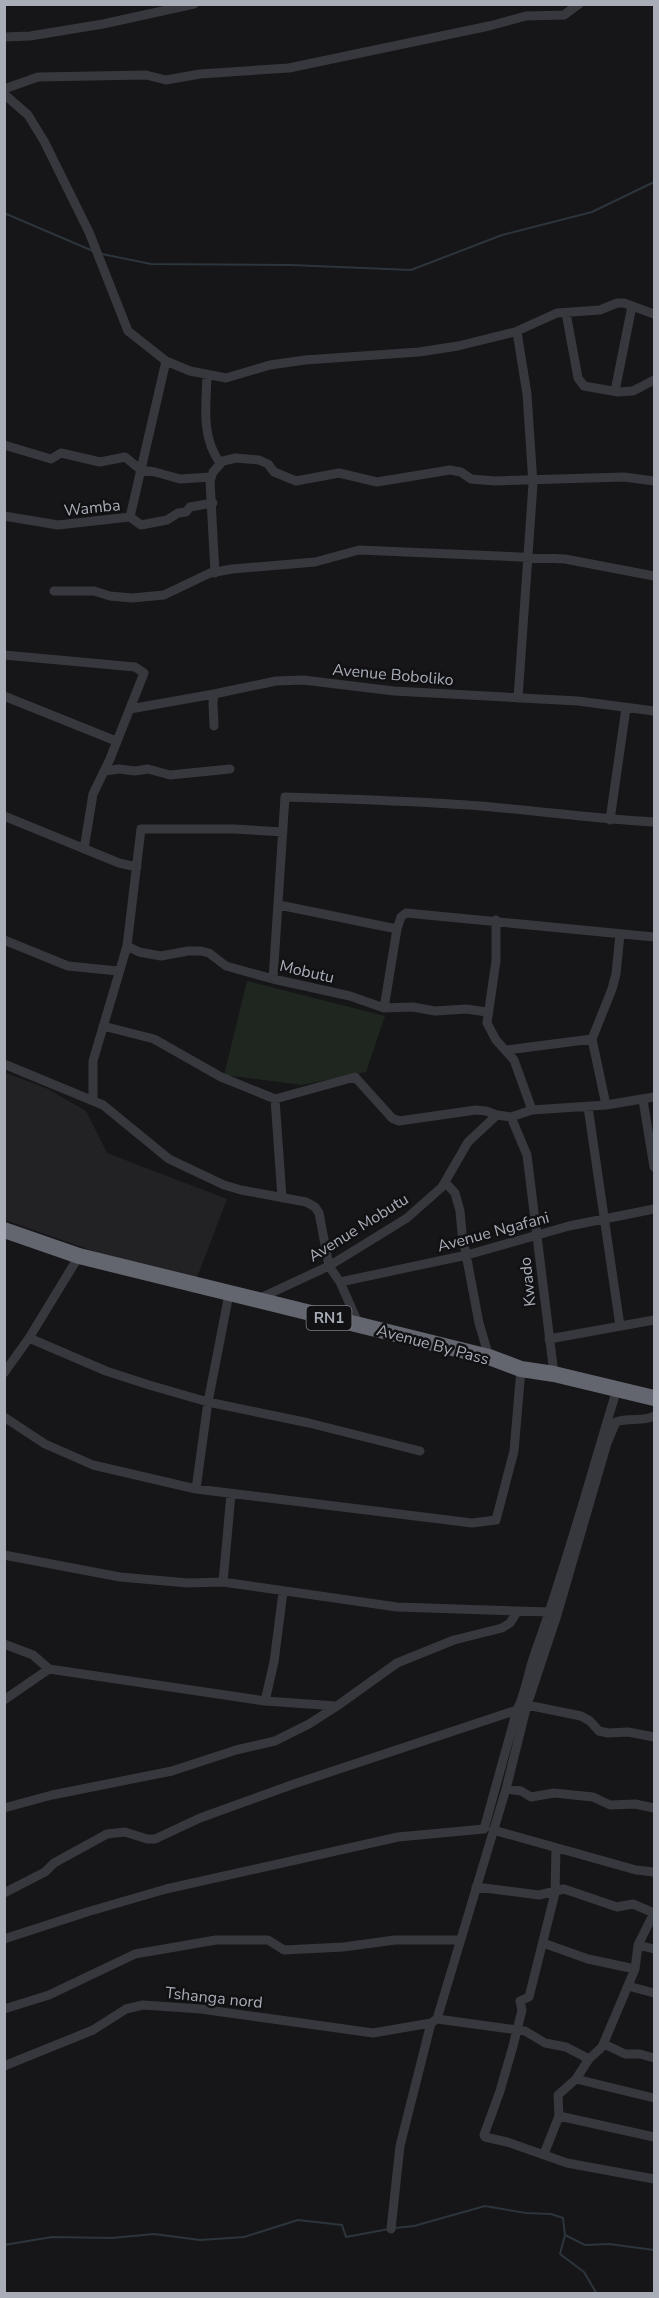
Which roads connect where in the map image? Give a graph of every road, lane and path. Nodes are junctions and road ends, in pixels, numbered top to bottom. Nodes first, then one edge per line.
1 (194, 4) edge
2 (579, 4) edge
3 (4, 37) edge
4 (4, 89) edge
5 (4, 94) edge
6 (632, 306) junction
7 (567, 313) junction
8 (654, 314) edge
9 (517, 332) junction
10 (165, 361) junction
11 (207, 376) junction
12 (654, 380) edge
13 (615, 391) junction
14 (4, 445) edge
15 (220, 463) junction
16 (141, 470) junction
17 (211, 477) junction
18 (532, 481) junction
19 (654, 481) edge
20 (213, 504) junction
21 (4, 516) edge
22 (130, 517) junction
23 (528, 557) junction
24 (214, 573) junction
25 (654, 576) edge
26 (54, 591) dead end
27 (4, 655) edge
28 (214, 694) junction
29 (4, 696) edge
30 (518, 698) junction
31 (626, 708) junction
32 (130, 709) junction
33 (654, 711) edge
34 (214, 726) dead end
35 (116, 741) junction
36 (230, 769) dead end
37 (105, 771) junction
38 (4, 816) edge
39 (610, 820) junction
40 (654, 822) edge
41 (284, 832) junction
42 (84, 849) junction
43 (137, 867) junction
44 (279, 905) junction
45 (496, 920) junction
46 (397, 929) junction
47 (620, 934) junction
48 (654, 937) edge
49 (4, 940) edge
50 (127, 946) junction
51 (118, 971) junction
52 (273, 979) junction
53 (384, 1008) junction
54 (488, 1012) junction
55 (103, 1026) junction
56 (592, 1040) junction
57 (507, 1050) junction
58 (4, 1064) edge
59 (654, 1097) edge
60 (275, 1099) junction
61 (93, 1100) junction
62 (643, 1100) junction
63 (606, 1105) junction
64 (588, 1107) junction
65 (532, 1110) junction
66 (497, 1115) junction
67 (511, 1118) junction
68 (654, 1167) edge
69 (445, 1182) junction
70 (282, 1198) junction
71 (654, 1209) edge
72 (604, 1220) junction
73 (5, 1232) edge
74 (538, 1236) junction
75 (467, 1255) junction
76 (79, 1256) junction
77 (329, 1266) junction
78 (340, 1282) junction
79 (229, 1294) junction
80 (254, 1301) junction
81 (654, 1320) edge
82 (358, 1325) junction
83 (620, 1326) junction
84 (29, 1338) junction
85 (549, 1340) junction
86 (489, 1358) junction
87 (521, 1369) junction
88 (4, 1373) edge
89 (554, 1374) junction
90 (617, 1389) junction
91 (654, 1398) edge
92 (208, 1402) junction
93 (4, 1416) edge
94 (654, 1416) edge
95 (420, 1451) dead end
96 (196, 1489) junction
97 (231, 1494) junction
98 (4, 1554) edge
99 (222, 1582) junction
100 (283, 1592) junction
101 (517, 1612) junction
102 (550, 1612) junction
103 (4, 1644) edge
104 (49, 1669) junction
105 (4, 1700) edge
106 (265, 1701) junction
107 (527, 1705) junction
108 (337, 1706) junction
109 (518, 1710) junction
110 (654, 1737) edge
111 (506, 1789) junction
112 (4, 1808) edge
113 (654, 1808) edge
114 (493, 1830) junction
115 (556, 1848) junction
116 (654, 1872) edge
117 (476, 1887) junction
118 (4, 1893) edge
119 (555, 1893) junction
120 (654, 1913) edge
121 (4, 1939) edge
122 (460, 1940) junction
123 (543, 1942) junction
124 (638, 1946) junction
125 (654, 1949) edge
126 (635, 1969) junction
127 (628, 1986) junction
128 (654, 1993) edge
129 (4, 2009) edge
130 (434, 2021) junction
131 (517, 2029) junction
132 (604, 2044) junction
133 (654, 2058) edge
134 (588, 2059) junction
135 (4, 2066) edge
136 (576, 2079) junction
137 (654, 2098) edge
138 (559, 2116) junction
139 (654, 2137) edge
140 (544, 2154) junction
141 (654, 2180) edge
142 (391, 2229) dead end

1 - 3 street
2 - 4 street
5 - 10 street
6 - 7 street
6 - 8 street
6 - 13 street
7 - 9 street
7 - 13 street
9 - 11 street
9 - 18 street
10 - 11 street
10 - 16 street
11 - 15 street
12 - 13 street
14 - 16 street
15 - 17 street
15 - 18 street
16 - 17 street
16 - 22 street
17 - 20 street
18 - 19 street
18 - 23 street
20 - 22 street, Wamba
20 - 24 street
21 - 22 street, Wamba
23 - 24 street
23 - 25 street
23 - 30 street
24 - 26 street
27 - 32 street
28 - 30 street, Avenue Boboliko
28 - 32 street, Avenue Boboliko
28 - 34 street
29 - 35 street
30 - 31 street, Avenue Boboliko
31 - 33 street, Avenue Boboliko
31 - 39 street
32 - 35 street
35 - 37 street
36 - 37 street
37 - 42 street
38 - 42 street
39 - 40 street
39 - 41 street
41 - 43 street
41 - 44 street
42 - 43 street
43 - 50 street
44 - 46 street
44 - 52 street
45 - 46 street
45 - 47 street
45 - 54 street
46 - 53 street
47 - 48 street
47 - 56 street
49 - 51 street
50 - 51 street
50 - 52 street, Mobutu
51 - 55 street
52 - 53 street, Mobutu
53 - 54 street, Mobutu
54 - 57 street
55 - 60 street
55 - 61 street
56 - 57 street
56 - 63 street
57 - 65 street
58 - 61 street
59 - 62 street
60 - 66 street
60 - 70 street
61 - 70 street
62 - 63 street
62 - 68 street
63 - 64 street
64 - 65 street
64 - 72 street
65 - 67 street
66 - 67 street
66 - 69 street, Avenue Mobutu
67 - 74 street, Kwado
69 - 75 street
69 - 77 street, Avenue Mobutu
70 - 77 street
71 - 72 street, Avenue Ngafani
72 - 74 street, Avenue Ngafani
72 - 83 street
73 - 76 highway, Avenue By Pass / RN1
74 - 75 street, Avenue Ngafani
74 - 85 street, Kwado
75 - 78 street, Avenue Ngafani
75 - 86 street
76 - 79 highway, Avenue By Pass / RN1
76 - 84 street
77 - 78 street
77 - 80 street, Avenue Mobutu
78 - 82 street
79 - 80 highway, Avenue By Pass / RN1
79 - 92 street
80 - 82 highway, Avenue By Pass / RN1
81 - 83 street
82 - 86 highway, Avenue By Pass / RN1
83 - 85 street
84 - 88 street
84 - 92 street
85 - 89 street, Kwado
86 - 87 highway, Avenue By Pass / RN1
87 - 89 highway, Avenue By Pass / RN1
87 - 97 street
89 - 90 highway, Avenue By Pass / RN1
90 - 91 highway, Avenue By Pass / RN1
90 - 102 street
92 - 95 street
92 - 96 street
93 - 96 street
94 - 107 street
96 - 97 street
97 - 99 street
98 - 99 street
99 - 100 street
100 - 101 street
100 - 106 street
101 - 102 street
101 - 108 street
102 - 109 street
103 - 104 street
104 - 105 street
104 - 106 street
106 - 108 street
107 - 110 street
107 - 111 street
108 - 112 street
109 - 118 street
109 - 121 street
111 - 113 street
111 - 114 street
114 - 115 street
114 - 117 street
115 - 116 street
115 - 119 street
117 - 119 street
117 - 122 street
119 - 120 street
119 - 123 street
120 - 124 street
122 - 129 street
122 - 130 street
123 - 126 street
123 - 131 street
124 - 125 street
124 - 126 street
126 - 127 street
127 - 128 street
127 - 132 street
130 - 131 street, Tshanga nord
130 - 135 street, Tshanga nord
130 - 142 street
131 - 134 street, Tshanga nord
131 - 140 street
132 - 133 street
132 - 134 street
134 - 136 street
136 - 137 street
136 - 138 street
138 - 139 street
138 - 140 street
140 - 141 street

